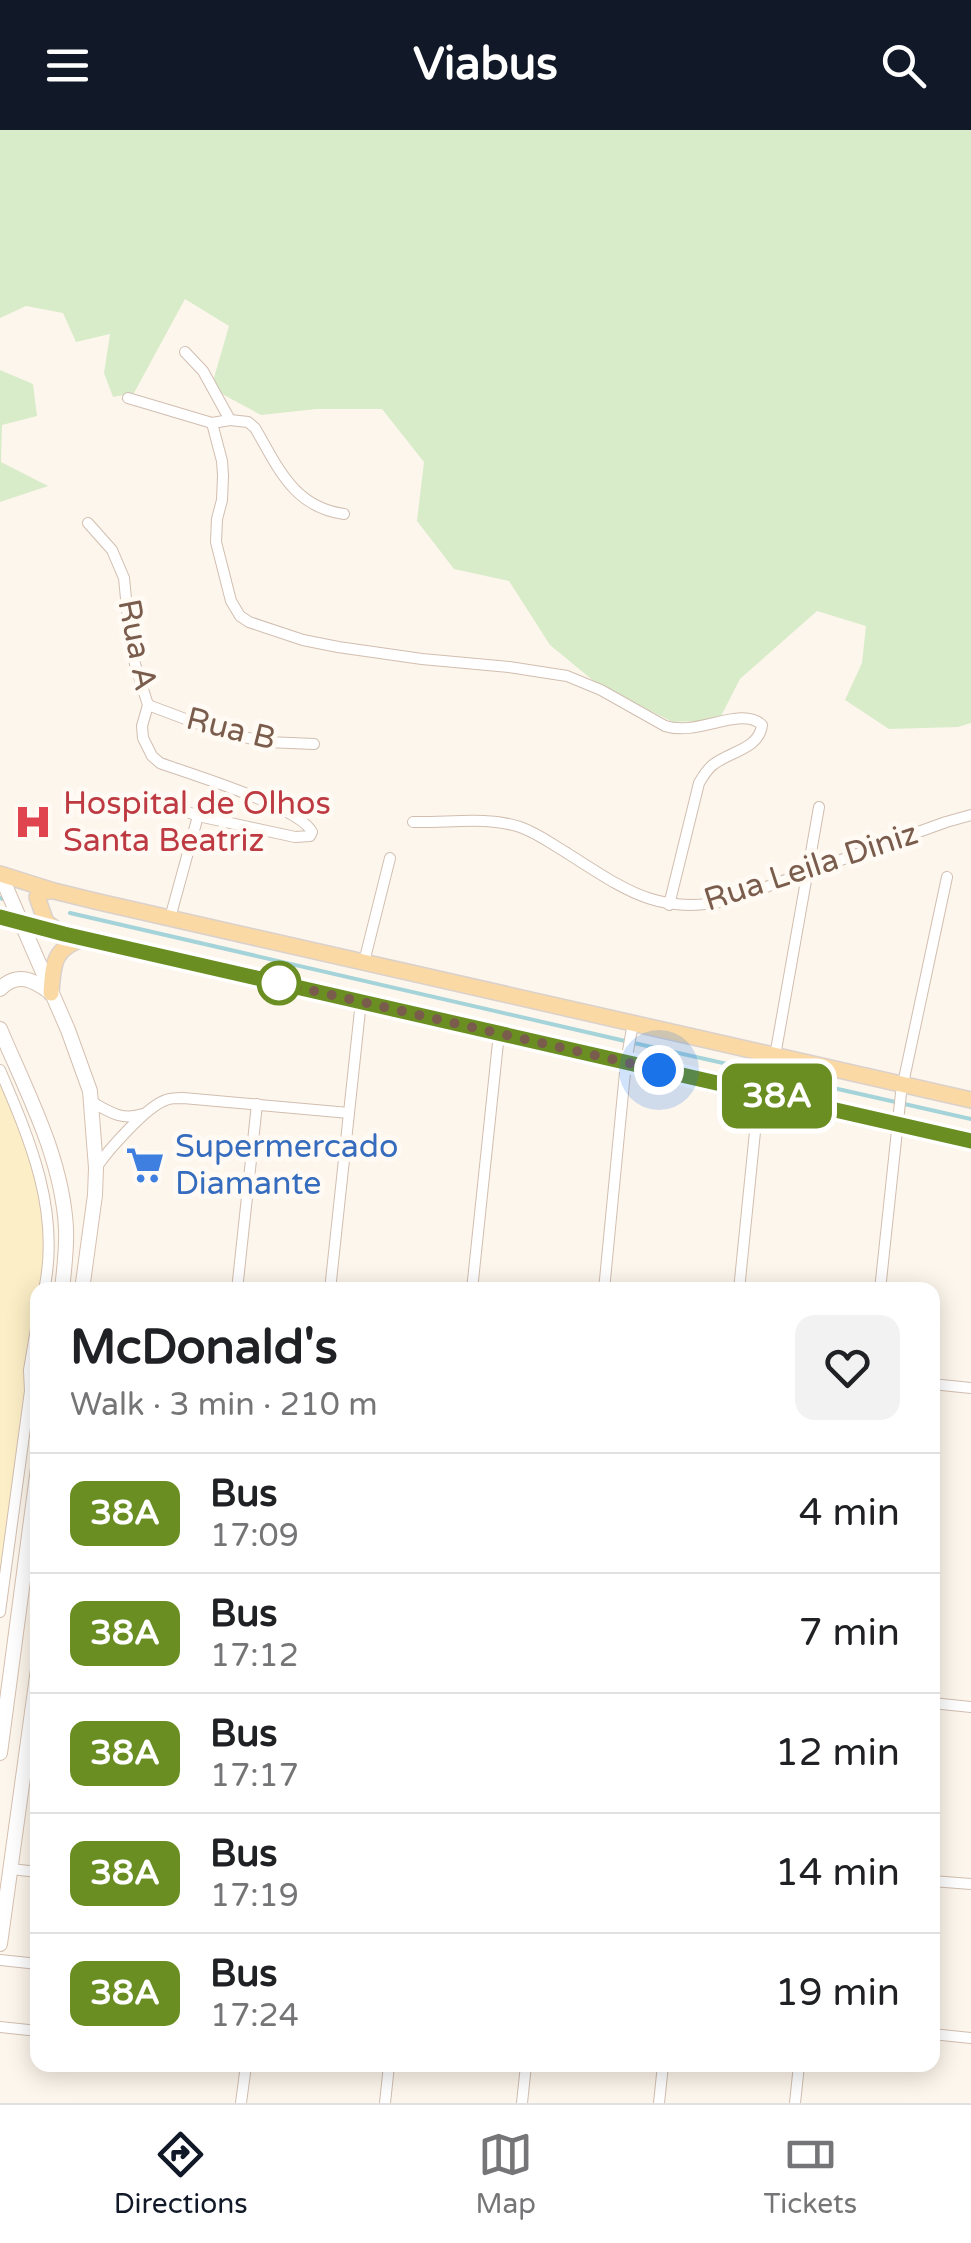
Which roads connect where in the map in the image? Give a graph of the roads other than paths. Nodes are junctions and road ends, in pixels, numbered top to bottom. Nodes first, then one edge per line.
1 (186, 352) dead end
2 (128, 398) dead end
3 (230, 420) junction
4 (212, 423) junction
5 (344, 514) dead end
6 (88, 523) dead end
7 (148, 705) junction
8 (314, 744) dead end
9 (170, 805) dead end
10 (818, 807) dead end
11 (198, 816) junction
12 (971, 816) edge
13 (413, 822) dead end
14 (390, 858) dead end
15 (807, 871) junction
16 (0, 875) edge
17 (946, 877) dead end
18 (54, 892) junction
19 (669, 905) junction
20 (0, 917) edge
21 (170, 918) junction
22 (22, 923) junction
23 (64, 934) junction
24 (85, 938) junction
25 (364, 962) junction
26 (0, 989) edge
27 (51, 994) junction
28 (361, 1001) junction
29 (0, 1029) edge
30 (632, 1030) junction
31 (500, 1033) junction
32 (627, 1055) junction
33 (775, 1056) junction
34 (0, 1070) edge
35 (902, 1089) junction
36 (759, 1092) junction
37 (971, 1100) edge
38 (92, 1102) junction
39 (257, 1104) junction
40 (149, 1112) junction
41 (349, 1113) junction
42 (898, 1116) junction
43 (971, 1141) edge
44 (96, 1168) junction
45 (45, 1282) edge
46 (63, 1282) edge
47 (83, 1282) edge
48 (238, 1282) edge
49 (331, 1282) edge
50 (473, 1282) edge
51 (605, 1282) edge
52 (740, 1282) edge
53 (881, 1282) edge
54 (30, 1364) edge
55 (940, 1385) edge
56 (971, 1388) edge
57 (30, 1391) edge
58 (30, 1391) edge
59 (30, 1528) edge
60 (0, 1612) edge
61 (940, 1704) edge
62 (971, 1706) edge
63 (30, 1728) edge
64 (0, 1753) edge
65 (11, 1869) junction
66 (30, 1871) edge
67 (940, 1881) edge
68 (971, 1884) edge
69 (0, 1944) edge
70 (0, 1960) edge
71 (30, 1963) edge
72 (0, 2027) edge
73 (30, 2030) edge
74 (940, 2035) edge
75 (971, 2038) edge
76 (245, 2072) edge
77 (388, 2072) edge
78 (525, 2072) edge
79 (662, 2072) edge
80 (798, 2072) edge
81 (242, 2103) edge
82 (385, 2103) edge
83 (522, 2103) edge
84 (659, 2103) edge
85 (795, 2103) edge

1 - 3 street
2 - 4 street
3 - 4 street
3 - 5 street
4 - 19 street
6 - 7 street, Rua A
7 - 8 street, Rua B
7 - 11 street, Rua A
9 - 11 street
10 - 15 street
11 - 21 street
12 - 15 street, Rua Leila Diniz
13 - 19 street, Rua Leila Diniz
14 - 25 street
15 - 19 street, Rua Leila Diniz
15 - 33 street
16 - 18 main road
16 - 22 main road
17 - 35 street
18 - 21 main road
18 - 23 main road
20 - 22 main road
21 - 25 main road
22 - 23 main road
22 - 27 main road
23 - 24 main road
24 - 27 main road
24 - 28 main road
25 - 30 main road
26 - 27 main road
27 - 38 main road
28 - 31 main road
28 - 41 street
29 - 46 main road
30 - 32 street
30 - 33 main road
31 - 32 main road
31 - 50 street
32 - 36 main road
32 - 51 street
33 - 35 main road
34 - 45 street
35 - 37 main road
35 - 42 street
36 - 42 main road
36 - 52 street
38 - 40 street
38 - 44 main road
39 - 40 street
39 - 41 street
39 - 48 street
40 - 44 street
41 - 49 street
42 - 43 main road
42 - 53 street
44 - 47 main road
54 - 57 street
55 - 56 street
58 - 60 street
59 - 64 main road
61 - 62 street
63 - 65 main road
65 - 66 street
65 - 69 main road
67 - 68 street
70 - 71 street
72 - 73 street
74 - 75 street
76 - 81 street
77 - 82 street
78 - 83 street
79 - 84 street
80 - 85 street

